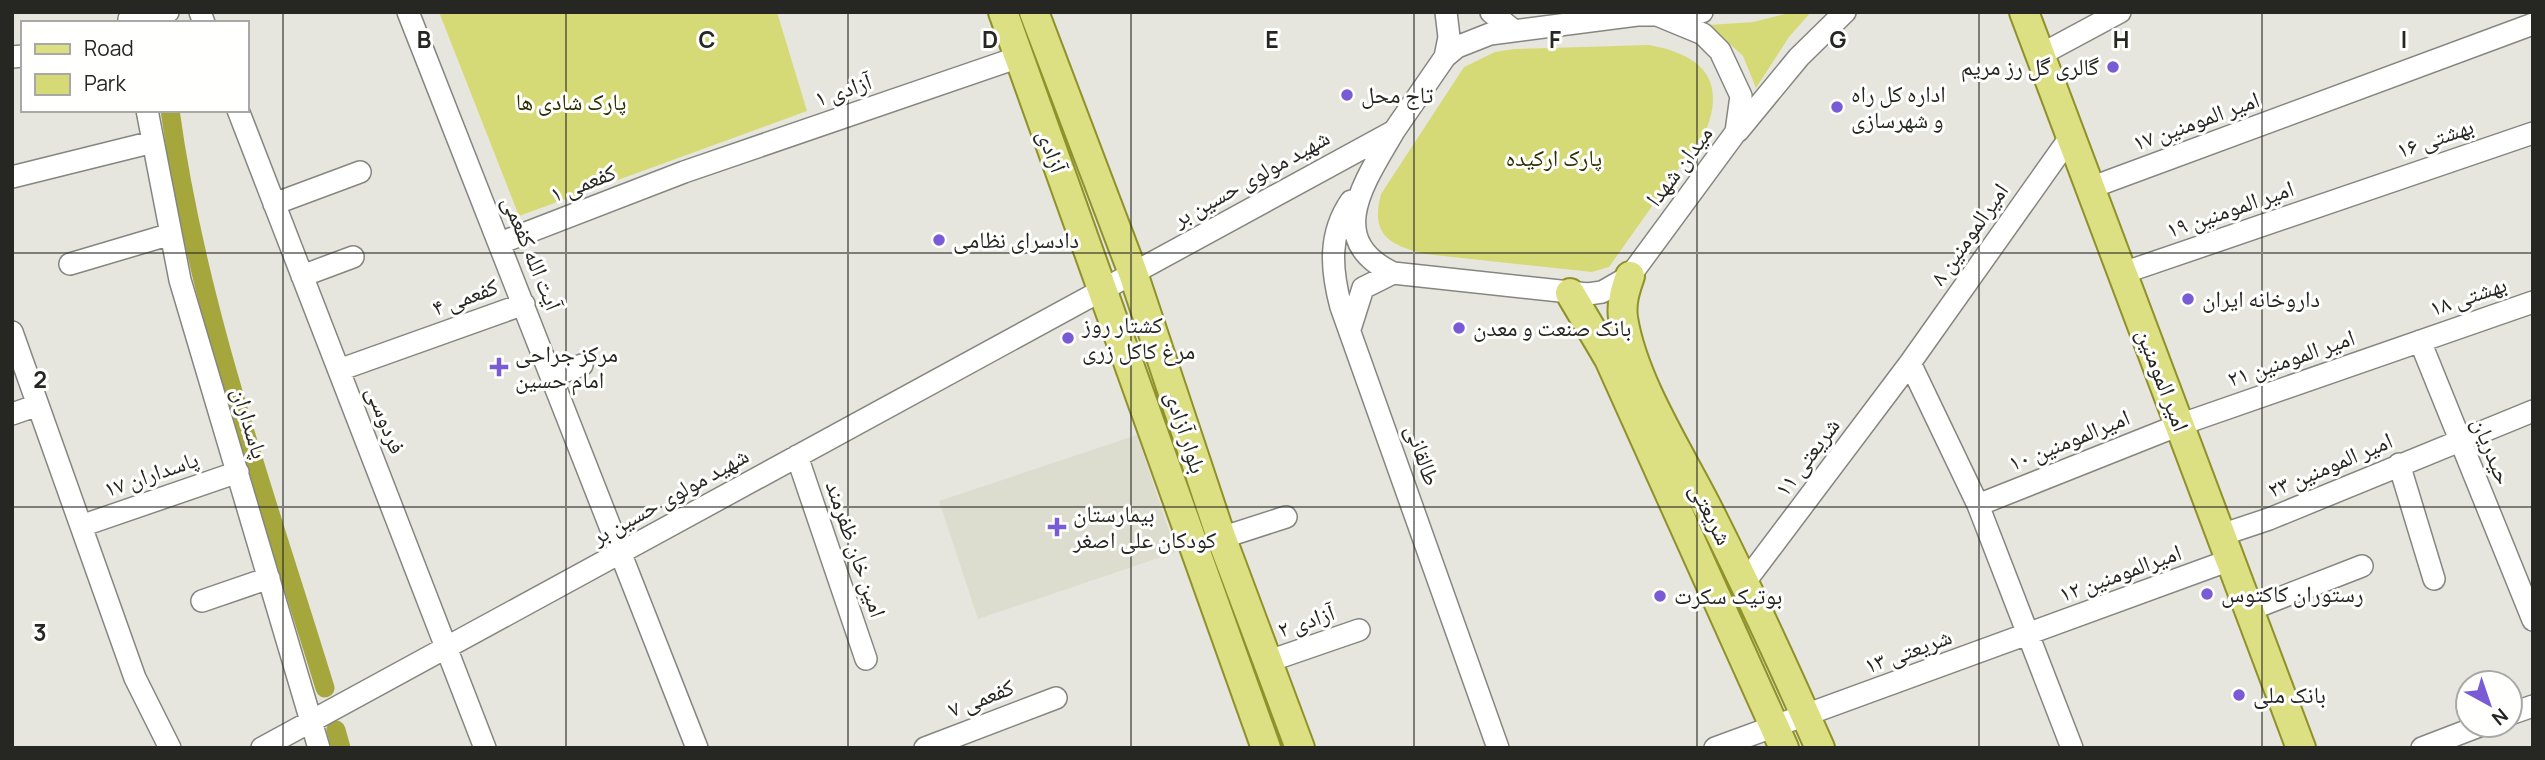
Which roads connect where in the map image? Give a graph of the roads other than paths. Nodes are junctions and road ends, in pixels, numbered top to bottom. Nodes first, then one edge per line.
1 (168, 12) edge
2 (408, 12) edge
3 (1003, 12) edge
4 (1034, 12) edge
5 (1446, 12) edge
6 (1491, 12) edge
7 (1702, 12) edge
8 (1845, 12) edge
9 (2024, 12) edge
10 (2120, 12) edge
11 (1657, 15) junction
12 (129, 18) edge
13 (2533, 24) edge
14 (1513, 30) junction
15 (2040, 55) junction
16 (1019, 57) junction
17 (1445, 57) junction
18 (147, 112) edge
19 (239, 112) edge
20 (1394, 131) junction
21 (1736, 132) junction
22 (2533, 133) edge
23 (2071, 136) junction
24 (153, 142) junction
25 (360, 172) dead end
26 (684, 172) joint
27 (12, 177) edge
28 (1365, 181) junction
29 (2090, 188) junction
30 (2354, 194) joint
31 (274, 204) junction
32 (171, 234) junction
33 (500, 243) junction
34 (353, 257) dead end
35 (70, 264) dead end
36 (1133, 273) junction
37 (1393, 273) junction
38 (2123, 273) junction
39 (302, 276) junction
40 (1630, 276) junction
41 (1102, 290) junction
42 (1570, 293) junction
43 (2533, 302) edge
44 (524, 304) junction
45 (1350, 329) junction
46 (12, 332) edge
47 (2420, 341) junction
48 (1619, 353) junction
49 (1910, 363) junction
50 (582, 365) dead end
51 (339, 370) junction
52 (553, 376) junction
53 (38, 405) junction
54 (2533, 411) edge
55 (12, 414) edge
56 (2179, 425) junction
57 (2459, 440) junction
58 (797, 456) junction
59 (2399, 464) junction
60 (238, 472) junction
61 (1978, 505) junction
62 (1286, 517) dead end
63 (81, 526) junction
64 (1222, 538) junction
65 (2226, 548) junction
66 (622, 551) junction
67 (2362, 566) dead end
68 (269, 578) junction
69 (2434, 579) dead end
70 (1745, 582) junction
71 (2527, 588) edge
72 (202, 601) dead end
73 (2249, 610) junction
74 (2533, 620) edge
75 (1359, 630) dead end
76 (2028, 634) junction
77 (447, 650) junction
78 (866, 659) dead end
79 (1269, 661) junction
80 (1056, 698) dead end
81 (1806, 716) junction
82 (311, 721) junction
83 (2454, 736) edge
84 (1780, 738) edge
85 (170, 748) edge
86 (262, 748) edge
87 (319, 748) edge
88 (485, 748) edge
89 (697, 748) edge
90 (925, 748) edge
91 (1266, 748) edge
92 (1300, 748) edge
93 (1499, 748) edge
94 (1715, 748) edge
95 (1820, 748) edge
96 (2072, 748) edge
97 (2301, 748) edge
98 (2422, 748) edge

1 - 12 street
2 - 33 street, آیت الله کفعمی
3 - 16 main road, آزادی
4 - 36 main road, آزادی
5 - 17 street
6 - 14 street
7 - 11 street
8 - 21 street
9 - 15 main road, امیر المومنین
10 - 15 street
11 - 14 street, میدان شهدا
11 - 21 street, میدان شهدا
13 - 29 street, امیر المومنین ۱۷
14 - 17 street, میدان شهدا
15 - 23 main road, امیر المومنین
16 - 26 street, آزادی ۱
16 - 41 main road, آزادی
17 - 20 street, میدان شهدا
18 - 24 street, پاسداران
19 - 31 street, فردوسی
20 - 28 street, میدان شهدا
20 - 36 street, شهید مولوی حسین بر
21 - 40 street, میدان شهدا
22 - 30 street, بهشتی ۱۶
23 - 29 main road, امیر المومنین
23 - 49 street, امیرالمومنین ۸
24 - 27 street
24 - 32 street, پاسداران
25 - 31 street
26 - 33 street, کفعمی ۱
28 - 37 street, میدان شهدا
28 - 45 street, طالقانی
29 - 38 main road, امیر المومنین
30 - 38 street, امیر المومنین ۱۹
31 - 39 street, فردوسی
32 - 35 street
32 - 60 street, پاسداران
33 - 44 street, آیت الله کفعمی
34 - 39 street
36 - 41 street, شهید مولوی حسین بر
36 - 64 main road, بلوار آزادی
37 - 42 street, میدان شهدا
37 - 45 street
38 - 56 main road, امیر المومنین
39 - 51 street, فردوسی
40 - 42 street, میدان شهدا
40 - 48 main road, شریعتی
41 - 58 street, شهید مولوی حسین بر
41 - 91 main road, بلوار آزادی
42 - 48 main road, شریعتی
43 - 47 street, بهشتی ۱۸
44 - 51 street, کفعمی ۴
44 - 52 street, آیت الله کفعمی
45 - 93 street, طالقانی
46 - 53 street
47 - 56 street, امیر المومنین ۲۱
47 - 57 street, حیدریان
48 - 70 main road, شریعتی
48 - 84 main road, شریعتی
49 - 61 street
49 - 70 street, شریعتی ۱۱
50 - 52 street
51 - 77 street, فردوسی
52 - 66 street, آیت الله کفعمی
53 - 55 street
53 - 63 street
54 - 57 street, امیر المومنین ۲۳
56 - 61 street, امیرالمومنین ۱۰
56 - 65 main road, امیر المومنین
57 - 59 street, امیر المومنین ۲۳
57 - 71 street, حیدریان
58 - 66 street, شهید مولوی حسین بر
58 - 78 street, امین خان ظفرمند
59 - 65 street, امیر المومنین ۲۳
59 - 69 street
60 - 63 street, پاسداران ۱۷
60 - 68 street, پاسداران
61 - 76 street
62 - 64 street
63 - 85 street
64 - 79 main road, بلوار آزادی
65 - 73 main road, امیر المومنین
65 - 76 street, امیرالمومنین ۱۲
66 - 77 street, شهید مولوی حسین بر
66 - 89 street, آیت الله کفعمی
67 - 73 street
68 - 72 street
68 - 82 street, پاسداران
70 - 81 main road, شریعتی
71 - 74 street, حیدریان
73 - 97 main road, امیر المومنین
75 - 79 street, آزادی ۲
76 - 81 street, شریعتی ۱۳
76 - 96 street
77 - 82 street, شهید مولوی حسین بر
77 - 88 street, فردوسی
79 - 92 main road, بلوار آزادی
80 - 90 street, کفعمی ۷
81 - 84 street, شریعتی ۱۳
81 - 95 main road, شریعتی
82 - 86 street, شهید مولوی حسین بر
82 - 87 street, پاسداران
83 - 98 street
84 - 94 street, شریعتی ۱۳

